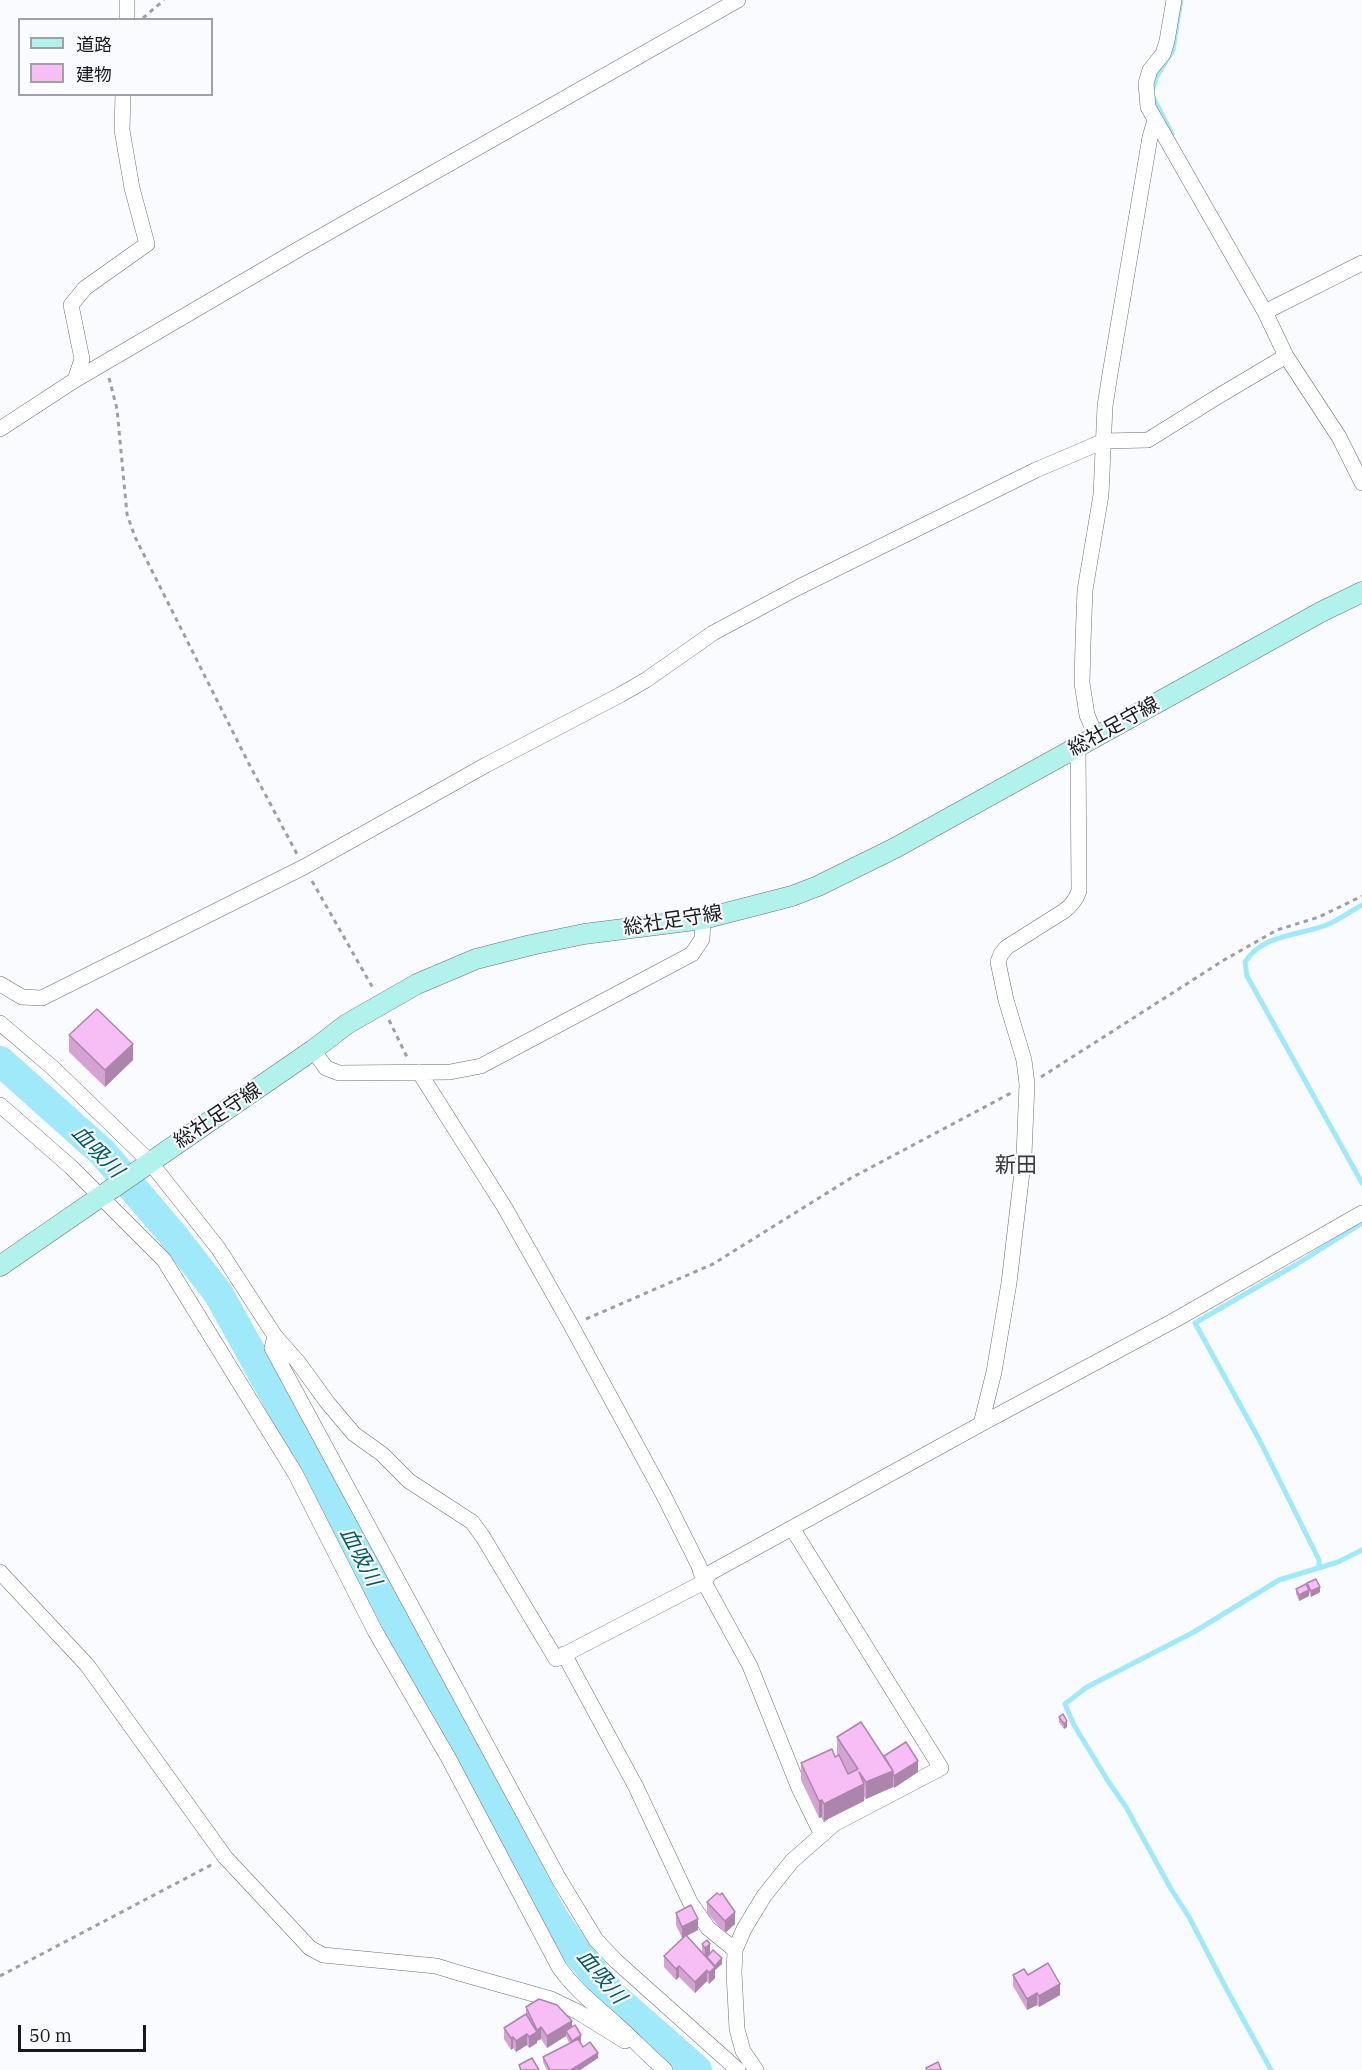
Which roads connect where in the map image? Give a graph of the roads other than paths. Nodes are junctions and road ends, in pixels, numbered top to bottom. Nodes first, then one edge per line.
1 (127, 0) edge
2 (738, 0) edge
3 (1174, 0) edge
4 (127, 18) edge
5 (123, 96) edge
6 (1155, 120) junction
7 (1362, 263) edge
8 (1269, 310) junction
9 (1286, 356) junction
10 (75, 380) junction
11 (0, 429) edge
12 (1104, 441) junction
13 (1362, 483) edge
14 (1362, 592) edge
15 (1096, 736) junction
16 (1078, 746) junction
17 (703, 919) junction
18 (0, 984) edge
19 (0, 1023) edge
20 (313, 1050) junction
21 (417, 1072) junction
22 (0, 1105) edge
23 (146, 1165) junction
24 (105, 1193) junction
25 (1362, 1213) edge
26 (0, 1266) edge
27 (274, 1336) junction
28 (981, 1424) junction
29 (792, 1528) junction
30 (0, 1572) edge
31 (704, 1582) junction
32 (564, 1654) junction
33 (822, 1835) junction
34 (735, 1950) junction
35 (641, 2049) junction
36 (665, 2070) edge
37 (738, 2070) edge
38 (756, 2070) edge

1 - 4 street
2 - 10 street
3 - 6 street
5 - 10 street
6 - 8 street
6 - 12 street
7 - 8 street
8 - 9 street
9 - 12 street
9 - 13 street
10 - 11 street
12 - 15 street
12 - 18 street
14 - 15 main road, 総社足守線
15 - 16 main road, 総社足守線
16 - 17 main road, 総社足守線
16 - 28 street
17 - 20 main road, 総社足守線
17 - 21 street
19 - 23 street
20 - 21 street
20 - 23 main road, 総社足守線
21 - 31 street
22 - 24 street
23 - 24 main road, 総社足守線
23 - 27 street
24 - 26 main road, 総社足守線
24 - 35 street
25 - 28 street
27 - 32 street
27 - 37 street
28 - 29 street
29 - 31 street
29 - 33 street
30 - 35 street
31 - 32 street
31 - 33 street
32 - 34 street
33 - 34 street
34 - 38 street
35 - 36 street

